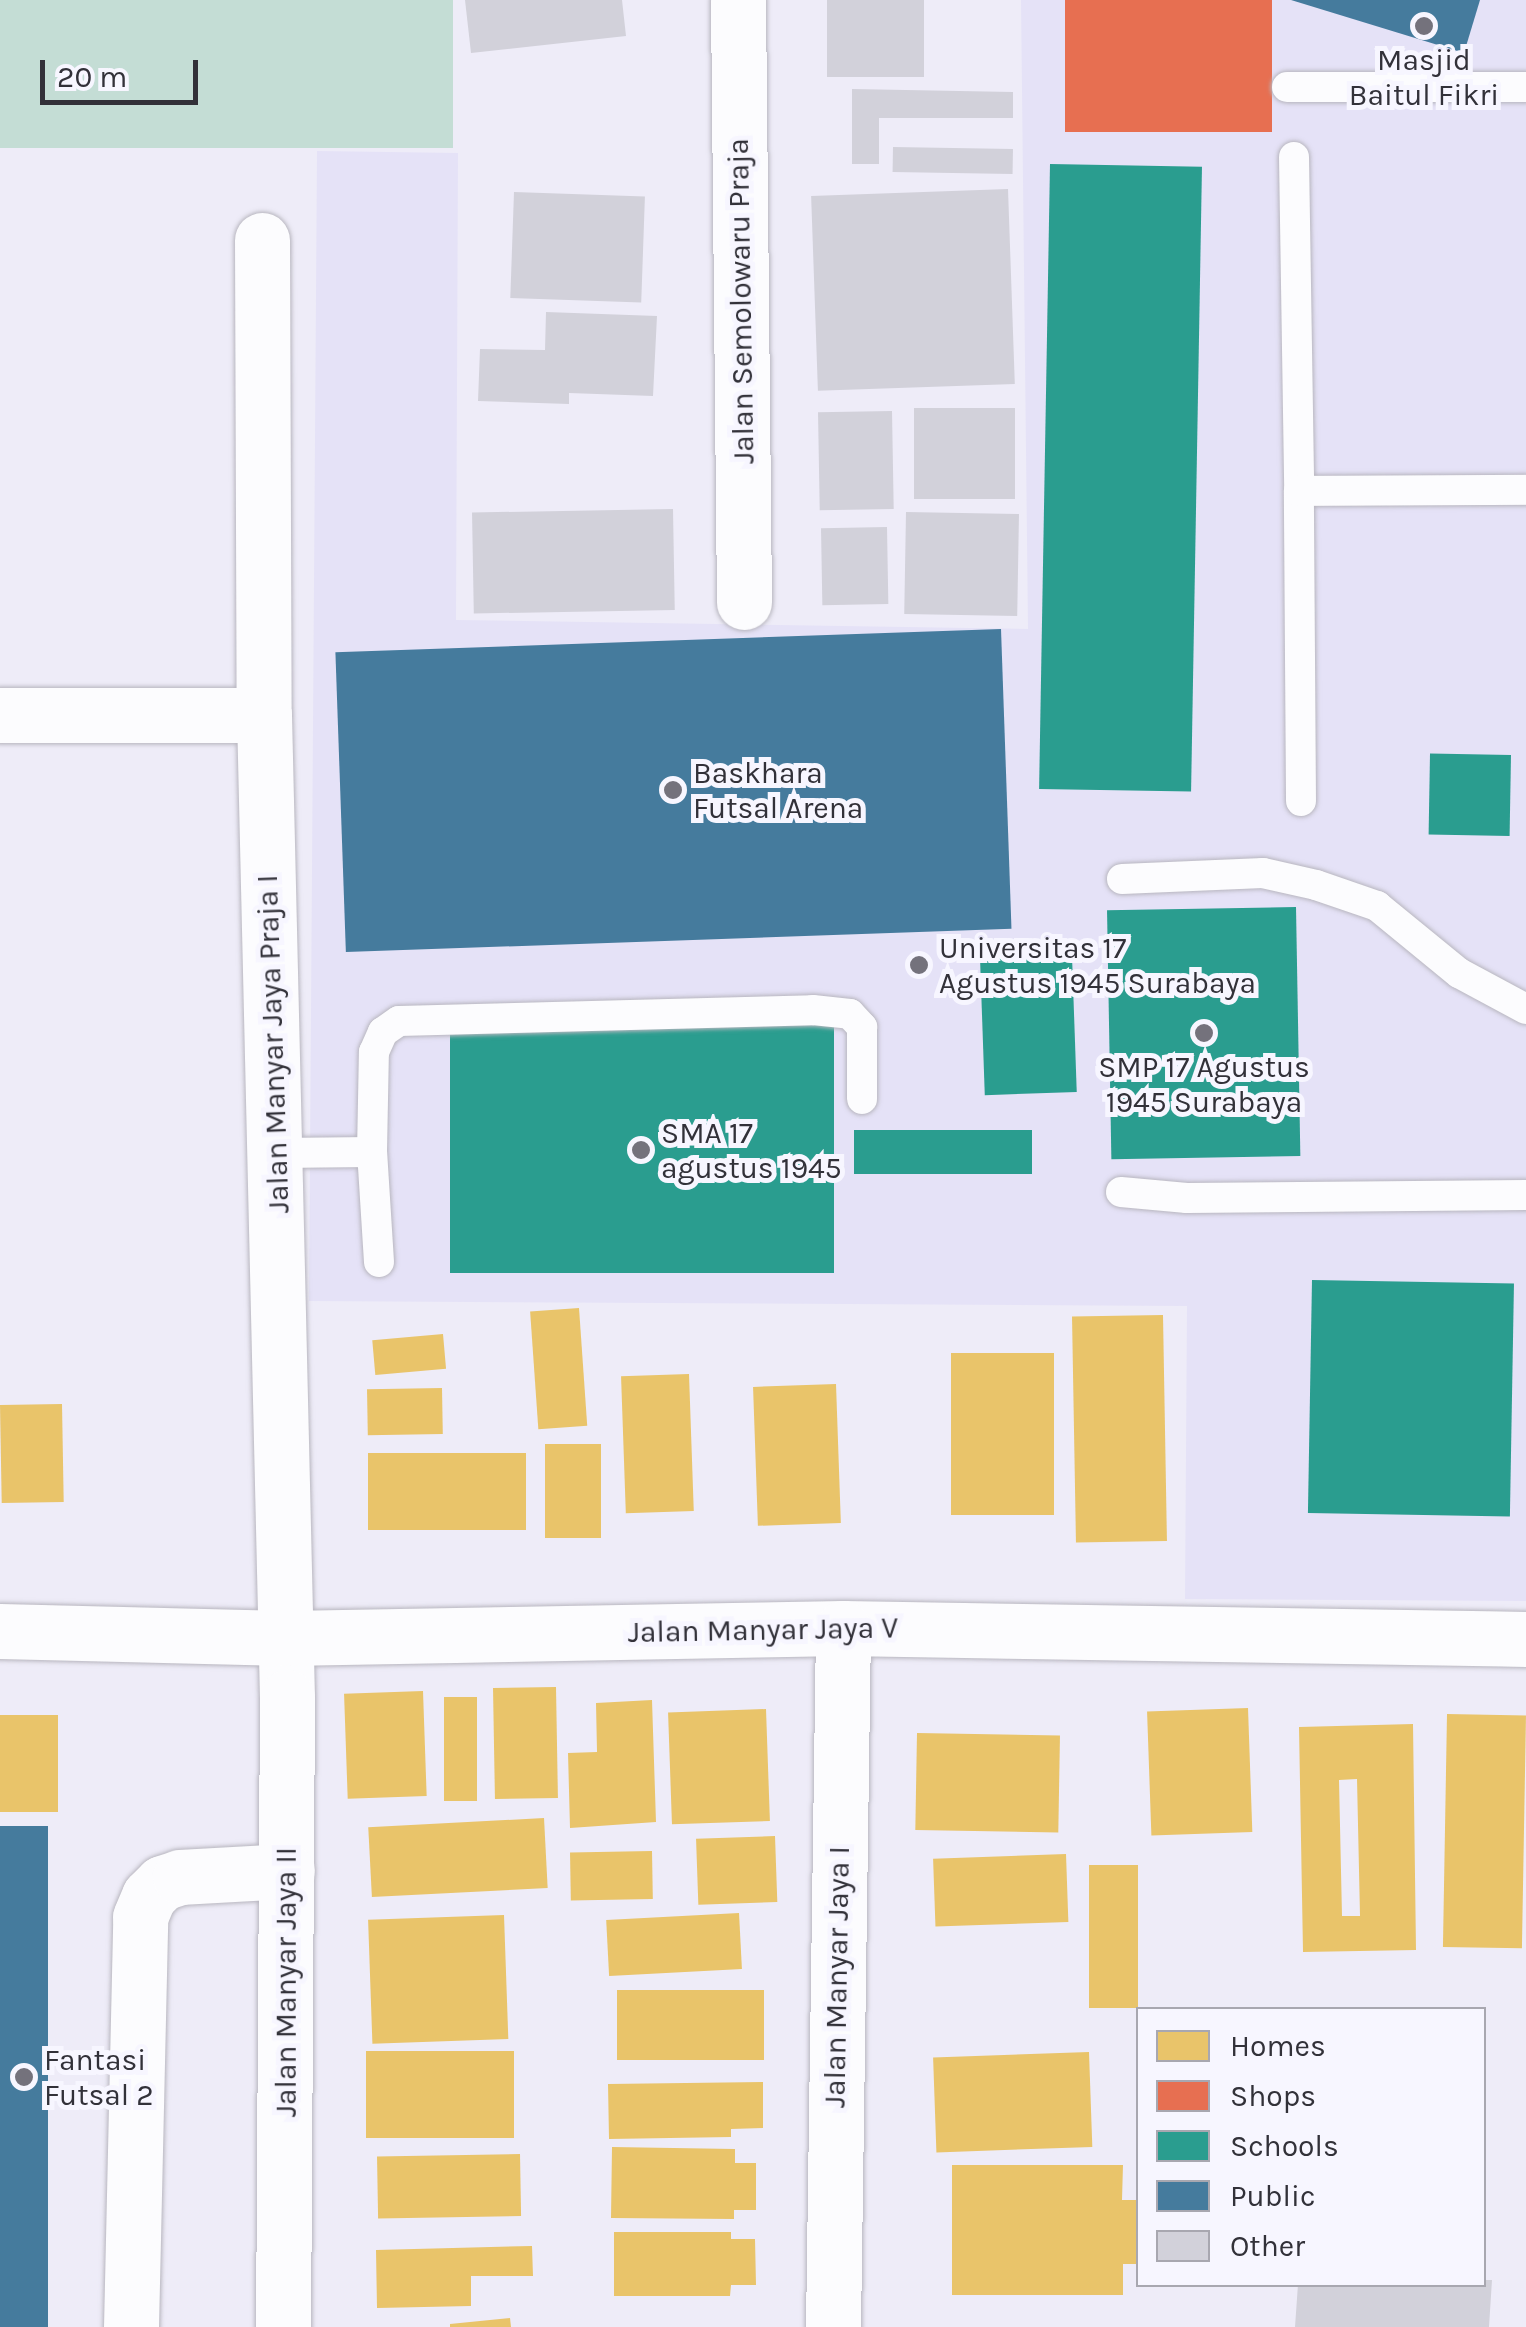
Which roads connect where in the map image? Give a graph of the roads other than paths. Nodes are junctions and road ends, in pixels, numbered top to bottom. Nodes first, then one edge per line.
1 (738, 0) edge
2 (1287, 87) dead end
3 (1526, 87) edge
4 (1294, 157) dead end
5 (262, 240) dead end
6 (1526, 490) edge
7 (1299, 492) junction
8 (744, 602) dead end
9 (0, 715) edge
10 (264, 715) junction
11 (1301, 800) dead end
12 (1122, 880) dead end
13 (1526, 1009) edge
14 (862, 1100) dead end
15 (372, 1152) junction
16 (276, 1154) junction
17 (1121, 1192) dead end
18 (1526, 1194) edge
19 (379, 1262) dead end
20 (842, 1628) junction
21 (0, 1631) edge
22 (286, 1638) junction
23 (1526, 1639) edge
24 (287, 1871) junction
25 (131, 2327) edge
26 (284, 2327) edge
27 (832, 2327) edge

1 - 8 street, Jalan Semolowaru Praja
2 - 3 lane
4 - 7 lane
5 - 10 street, Jalan Manyar Jaya Praja I
6 - 7 lane
7 - 11 lane
9 - 10 street
10 - 16 street, Jalan Manyar Jaya Praja I
12 - 13 lane
14 - 15 lane
15 - 16 lane
15 - 19 lane
16 - 22 street, Jalan Manyar Jaya Praja I
17 - 18 lane
20 - 22 street, Jalan Manyar Jaya V
20 - 23 street, Jalan Manyar Jaya V
20 - 27 street, Jalan Manyar Jaya I
21 - 22 street, Jalan Manyar Jaya V
22 - 24 street, Jalan Manyar Jaya II
24 - 25 street
24 - 26 street, Jalan Manyar Jaya II

